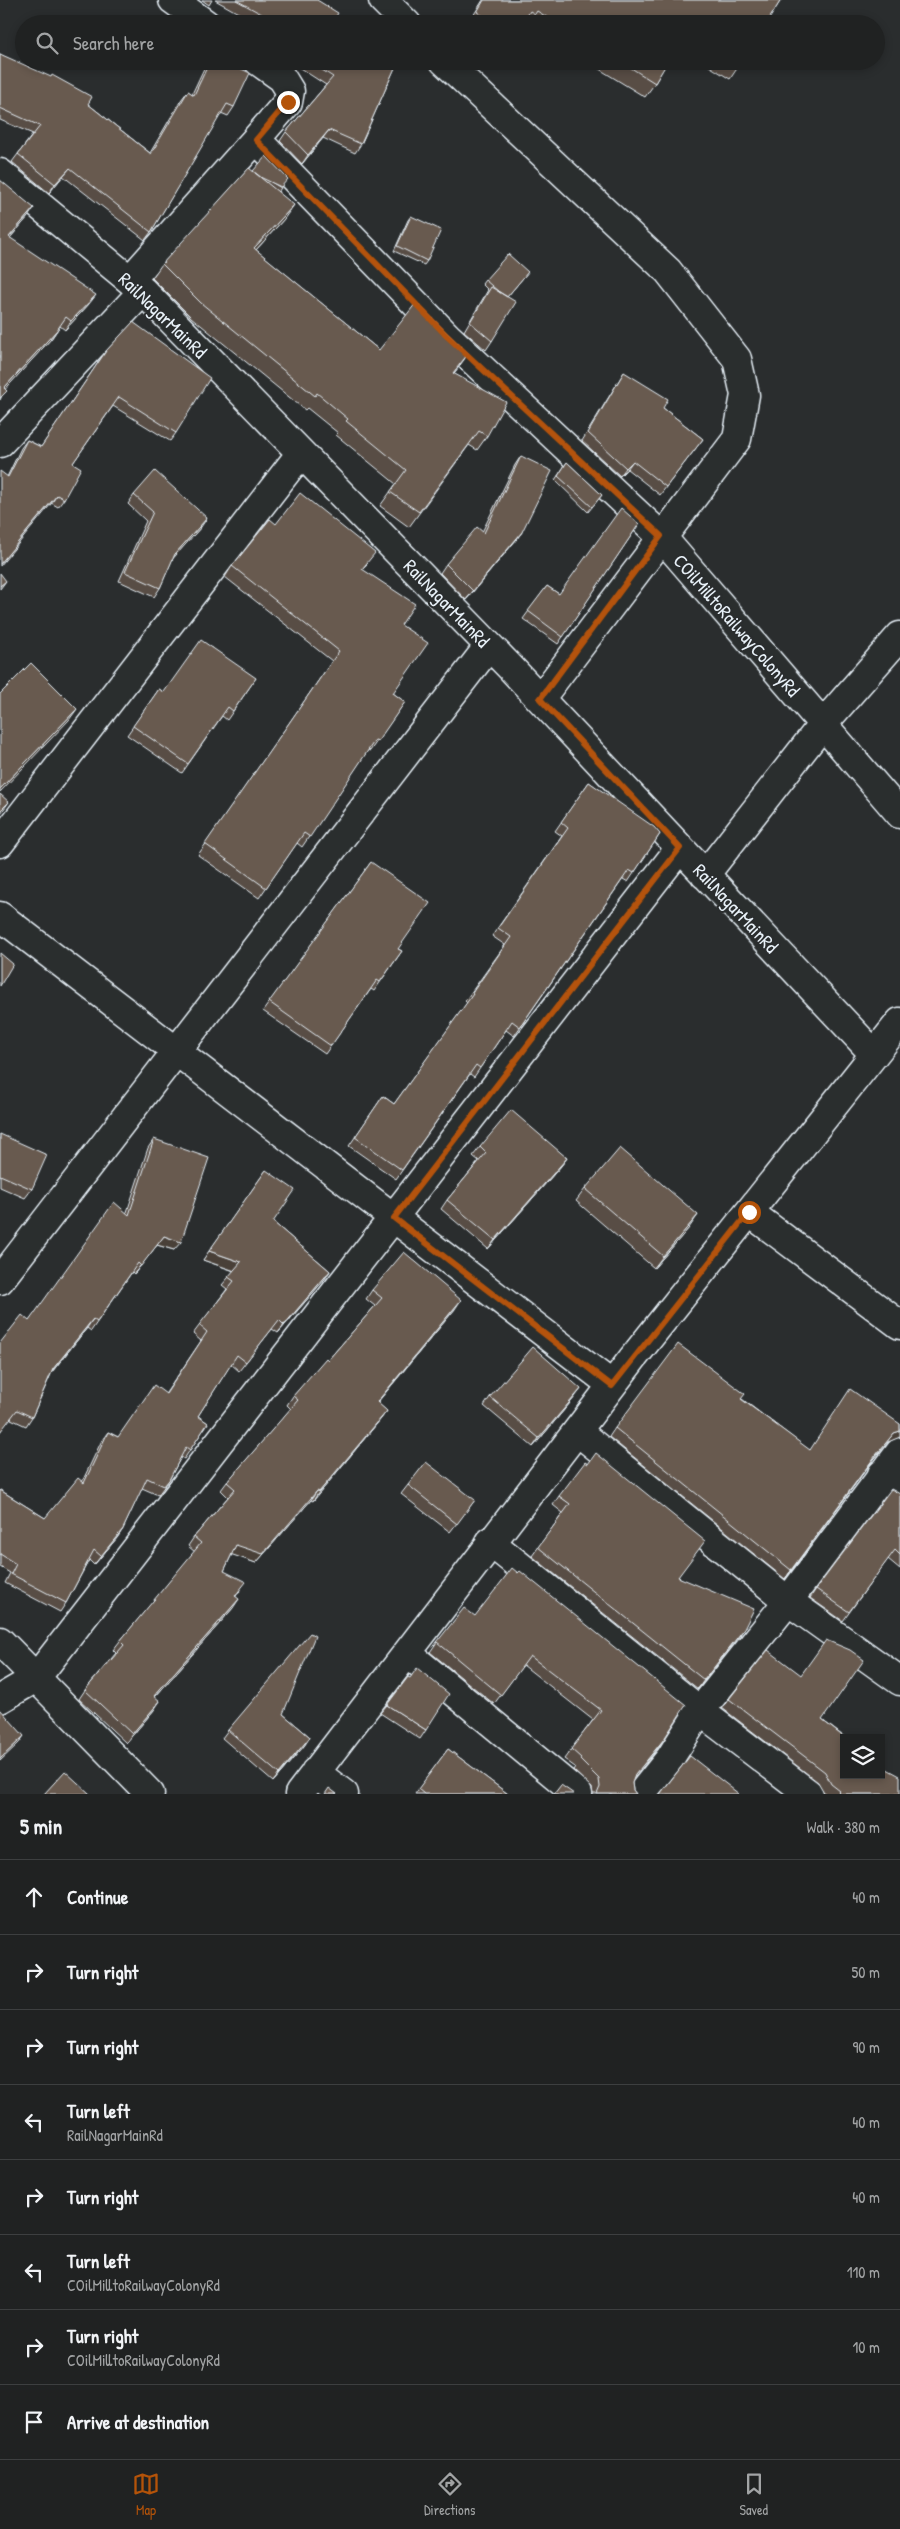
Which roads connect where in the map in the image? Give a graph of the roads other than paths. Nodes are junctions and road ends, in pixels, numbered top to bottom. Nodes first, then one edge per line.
1 (173, 0) edge
2 (383, 0) edge
3 (194, 15) edge
4 (398, 15) edge
5 (271, 70) edge
6 (454, 70) edge
7 (256, 140) junction
8 (0, 173) edge
9 (136, 286) junction
10 (0, 443) edge
11 (301, 453) junction
12 (661, 536) junction
13 (900, 636) edge
14 (489, 646) junction
15 (540, 699) junction
16 (823, 724) junction
17 (900, 814) edge
18 (0, 843) edge
19 (680, 848) junction
20 (705, 875) junction
21 (0, 916) edge
22 (900, 1022) edge
23 (177, 1052) junction
24 (874, 1054) junction
25 (749, 1212) junction
26 (394, 1218) junction
27 (0, 1280) edge
28 (900, 1325) edge
29 (612, 1386) junction
30 (577, 1430) junction
31 (900, 1452) edge
32 (891, 1482) edge
33 (490, 1542) junction
34 (788, 1601) junction
35 (0, 1641) edge
36 (407, 1653) junction
37 (36, 1678) junction
38 (900, 1681) edge
39 (0, 1699) edge
40 (700, 1712) junction
41 (316, 1772) junction
42 (150, 1794) edge
43 (299, 1794) edge
44 (344, 1794) edge
45 (578, 1794) edge
46 (641, 1794) edge
47 (809, 1794) edge

1 - 3 street
2 - 4 street
5 - 7 street
6 - 12 street
7 - 9 street
7 - 12 street, COilMilltoRailwayColonyRd
8 - 9 street, RailNagarMainRd
9 - 10 street
9 - 11 street, RailNagarMainRd
11 - 14 street, RailNagarMainRd
11 - 18 street
12 - 15 street
12 - 16 street, COilMilltoRailwayColonyRd
13 - 16 street
14 - 15 street, RailNagarMainRd
14 - 23 street
15 - 19 street, RailNagarMainRd
16 - 17 street, COilMilltoRailwayColonyRd
16 - 20 street
19 - 20 street, RailNagarMainRd
19 - 26 street
20 - 24 street, RailNagarMainRd
21 - 23 street
22 - 24 street
23 - 26 street
23 - 27 street
24 - 25 street
25 - 28 street
25 - 29 street
26 - 29 street
26 - 37 street
29 - 30 street
30 - 33 street
30 - 34 street
31 - 32 street
32 - 34 street
33 - 36 street
33 - 40 street
34 - 38 street
34 - 40 street
35 - 37 street
36 - 41 street
36 - 45 street
37 - 39 street
37 - 42 street
40 - 46 street
40 - 47 street
41 - 43 street
41 - 44 street

